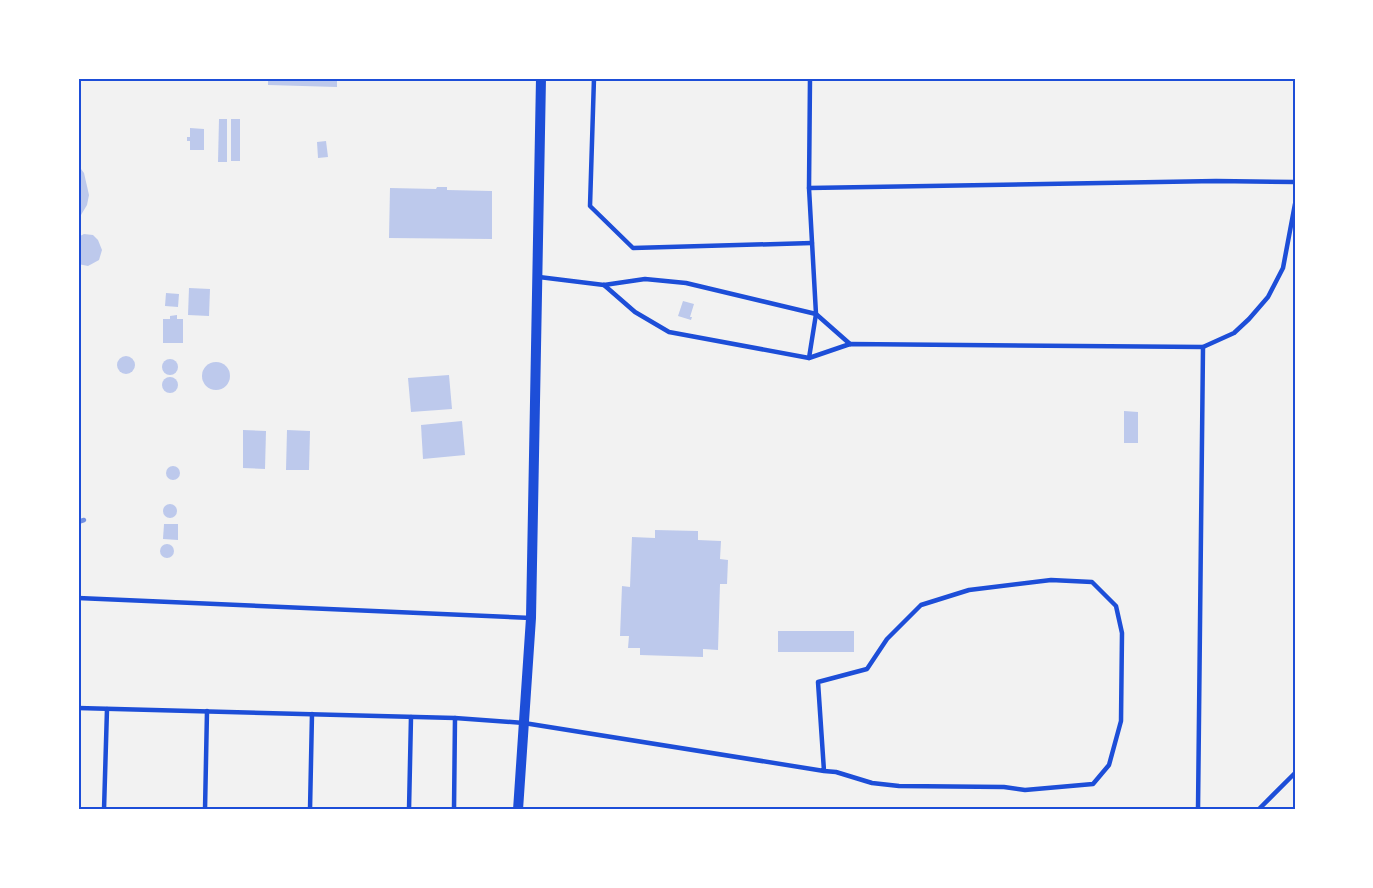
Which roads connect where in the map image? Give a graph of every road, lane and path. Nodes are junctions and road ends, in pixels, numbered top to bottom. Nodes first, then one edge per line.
1 (541, 78) edge
2 (594, 78) edge
3 (810, 78) edge
4 (1295, 182) edge
5 (809, 188) junction
6 (1295, 204) edge
7 (812, 243) junction
8 (537, 276) junction
9 (604, 285) junction
10 (816, 314) junction
11 (850, 344) junction
12 (1203, 347) junction
13 (809, 358) junction
14 (78, 598) edge
15 (531, 618) junction
16 (78, 708) edge
17 (107, 709) junction
18 (207, 711) junction
19 (312, 714) junction
20 (411, 717) junction
21 (455, 718) junction
22 (524, 723) junction
23 (825, 771) junction
24 (1295, 772) edge
25 (104, 810) edge
26 (205, 810) edge
27 (310, 810) edge
28 (409, 810) edge
29 (454, 810) edge
30 (518, 810) edge
31 (1198, 810) edge
32 (1258, 810) edge

1 - 8 street
2 - 7 lane
3 - 5 lane
4 - 5 lane
5 - 7 lane
6 - 12 lane
7 - 10 lane
8 - 9 lane
8 - 15 street
9 - 10 lane
9 - 13 lane
10 - 11 lane
10 - 13 lane
11 - 12 lane
11 - 13 lane
12 - 31 lane
14 - 15 lane
15 - 22 street
16 - 17 lane
17 - 18 lane
17 - 25 lane
18 - 19 lane
18 - 26 lane
19 - 20 lane
19 - 27 lane
20 - 21 lane
20 - 28 lane
21 - 22 lane
21 - 29 lane
22 - 23 lane
22 - 30 street
23 - 23 lane
24 - 32 lane

